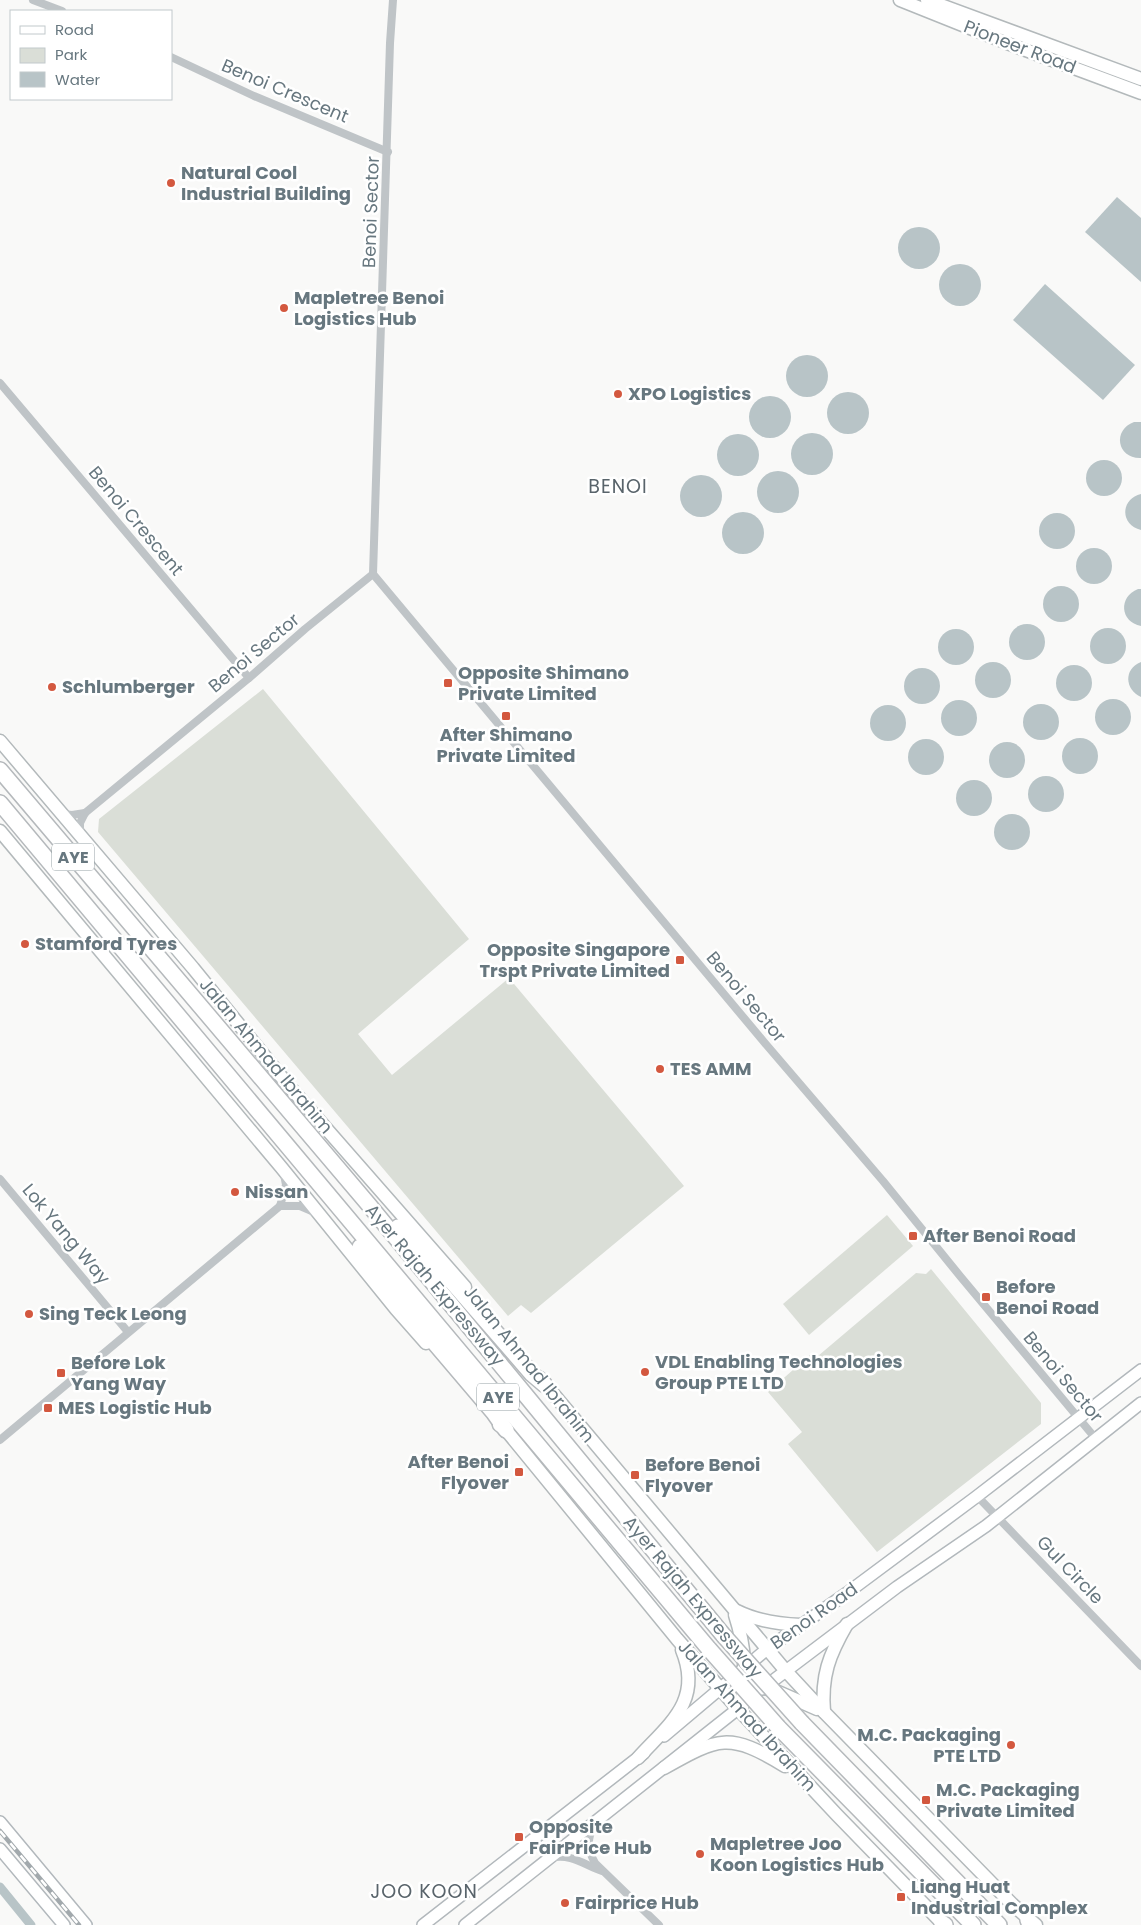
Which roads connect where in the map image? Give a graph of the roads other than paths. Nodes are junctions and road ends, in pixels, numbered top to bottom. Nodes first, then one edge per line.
1 (33, 0) edge
2 (393, 0) edge
3 (900, 0) edge
4 (926, 0) edge
5 (59, 10) edge
6 (172, 57) edge
7 (1141, 79) edge
8 (1141, 93) edge
9 (388, 152) junction
10 (0, 383) edge
11 (373, 574) junction
12 (248, 678) junction
13 (0, 741) edge
14 (0, 770) edge
15 (0, 803) edge
16 (61, 813) junction
17 (85, 813) junction
18 (0, 832) edge
19 (80, 836) junction
20 (286, 1144) junction
21 (281, 1167) junction
22 (0, 1179) edge
23 (369, 1205) junction
24 (280, 1206) junction
25 (318, 1214) junction
26 (128, 1332) junction
27 (1141, 1370) edge
28 (546, 1385) junction
29 (1141, 1403) edge
30 (1079, 1418) junction
31 (506, 1430) junction
32 (1096, 1439) junction
33 (0, 1440) edge
34 (977, 1496) junction
35 (997, 1516) junction
36 (732, 1608) junction
37 (847, 1624) junction
38 (801, 1625) junction
39 (677, 1638) junction
40 (767, 1649) junction
41 (691, 1655) junction
42 (1141, 1666) edge
43 (785, 1670) junction
44 (745, 1675) junction
45 (768, 1684) junction
46 (721, 1689) junction
47 (752, 1698) junction
48 (739, 1708) junction
49 (824, 1712) junction
50 (762, 1736) junction
51 (638, 1758) junction
52 (664, 1768) junction
53 (798, 1774) junction
54 (0, 1822) edge
55 (594, 1823) junction
56 (0, 1849) edge
57 (549, 1858) junction
58 (604, 1872) junction
59 (1031, 1923) edge
60 (944, 1924) edge
61 (64, 1925) edge
62 (86, 1925) edge
63 (423, 1925) edge
64 (465, 1925) edge
65 (660, 1925) edge
66 (973, 1925) edge
67 (999, 1925) edge

1 - 5 street
2 - 9 street, Benoi Sector
3 - 8 main road, Pioneer Road
4 - 7 main road, Pioneer Road
6 - 9 street, Benoi Crescent
9 - 11 street, Benoi Sector
10 - 12 street, Benoi Crescent
11 - 12 street, Benoi Sector
11 - 30 street, Benoi Sector
12 - 17 street, Benoi Sector
13 - 16 main road, Jalan Ahmad Ibrahim
14 - 23 highway, Ayer Rajah Expressway / AYE
15 - 20 highway, Ayer Rajah Expressway / AYE
16 - 17 street
16 - 19 main road, Jalan Ahmad Ibrahim
17 - 19 street
18 - 21 main road, Jalan Ahmad Ibrahim
19 - 28 main road, Jalan Ahmad Ibrahim
20 - 31 highway
20 - 66 highway, Ayer Rajah Expressway / AYE, bridge
21 - 24 street
21 - 25 main road, Jalan Ahmad Ibrahim
22 - 26 street, Lok Yang Way
23 - 28 highway
23 - 67 highway, Ayer Rajah Expressway / AYE, bridge
24 - 25 street
24 - 26 street
25 - 31 main road, Jalan Ahmad Ibrahim
26 - 33 street
27 - 30 main road, Benoi Road
28 - 36 main road, Jalan Ahmad Ibrahim
29 - 32 main road, Benoi Road
30 - 32 street, Benoi Sector
30 - 34 main road, Benoi Road
31 - 39 main road, Jalan Ahmad Ibrahim
32 - 35 main road, Benoi Road
34 - 35 street, Gul Circle
34 - 38 main road, Benoi Road
35 - 37 main road, Benoi Road
35 - 42 street, Gul Circle
36 - 38 main road
36 - 40 main road, Jalan Ahmad Ibrahim
36 - 44 main road
37 - 43 main road, Benoi Road
37 - 49 main road
38 - 40 main road, Benoi Road
39 - 41 main road, Jalan Ahmad Ibrahim
39 - 51 main road
40 - 43 main road, Jalan Ahmad Ibrahim
40 - 44 main road, Benoi Road
41 - 44 main road
41 - 46 main road, Jalan Ahmad Ibrahim
43 - 45 main road, Benoi Road
43 - 49 main road, Jalan Ahmad Ibrahim
44 - 45 main road
44 - 46 main road, Benoi Road
44 - 47 main road
44 - 48 main road
45 - 47 main road, Benoi Road
45 - 49 main road
46 - 48 main road, Jalan Ahmad Ibrahim
46 - 51 main road, Benoi Road
47 - 48 main road, Benoi Road
47 - 50 main road
48 - 50 main road, Jalan Ahmad Ibrahim
48 - 52 main road, Benoi Road
49 - 59 main road, Jalan Ahmad Ibrahim
50 - 53 main road, Jalan Ahmad Ibrahim
51 - 63 main road, Benoi Road
52 - 53 main road
52 - 55 main road, Benoi Road
53 - 60 main road, Jalan Ahmad Ibrahim
54 - 62 main road
55 - 57 main road, Benoi Road
55 - 58 street
56 - 61 main road
57 - 58 street
57 - 64 main road, Benoi Road
58 - 65 street

